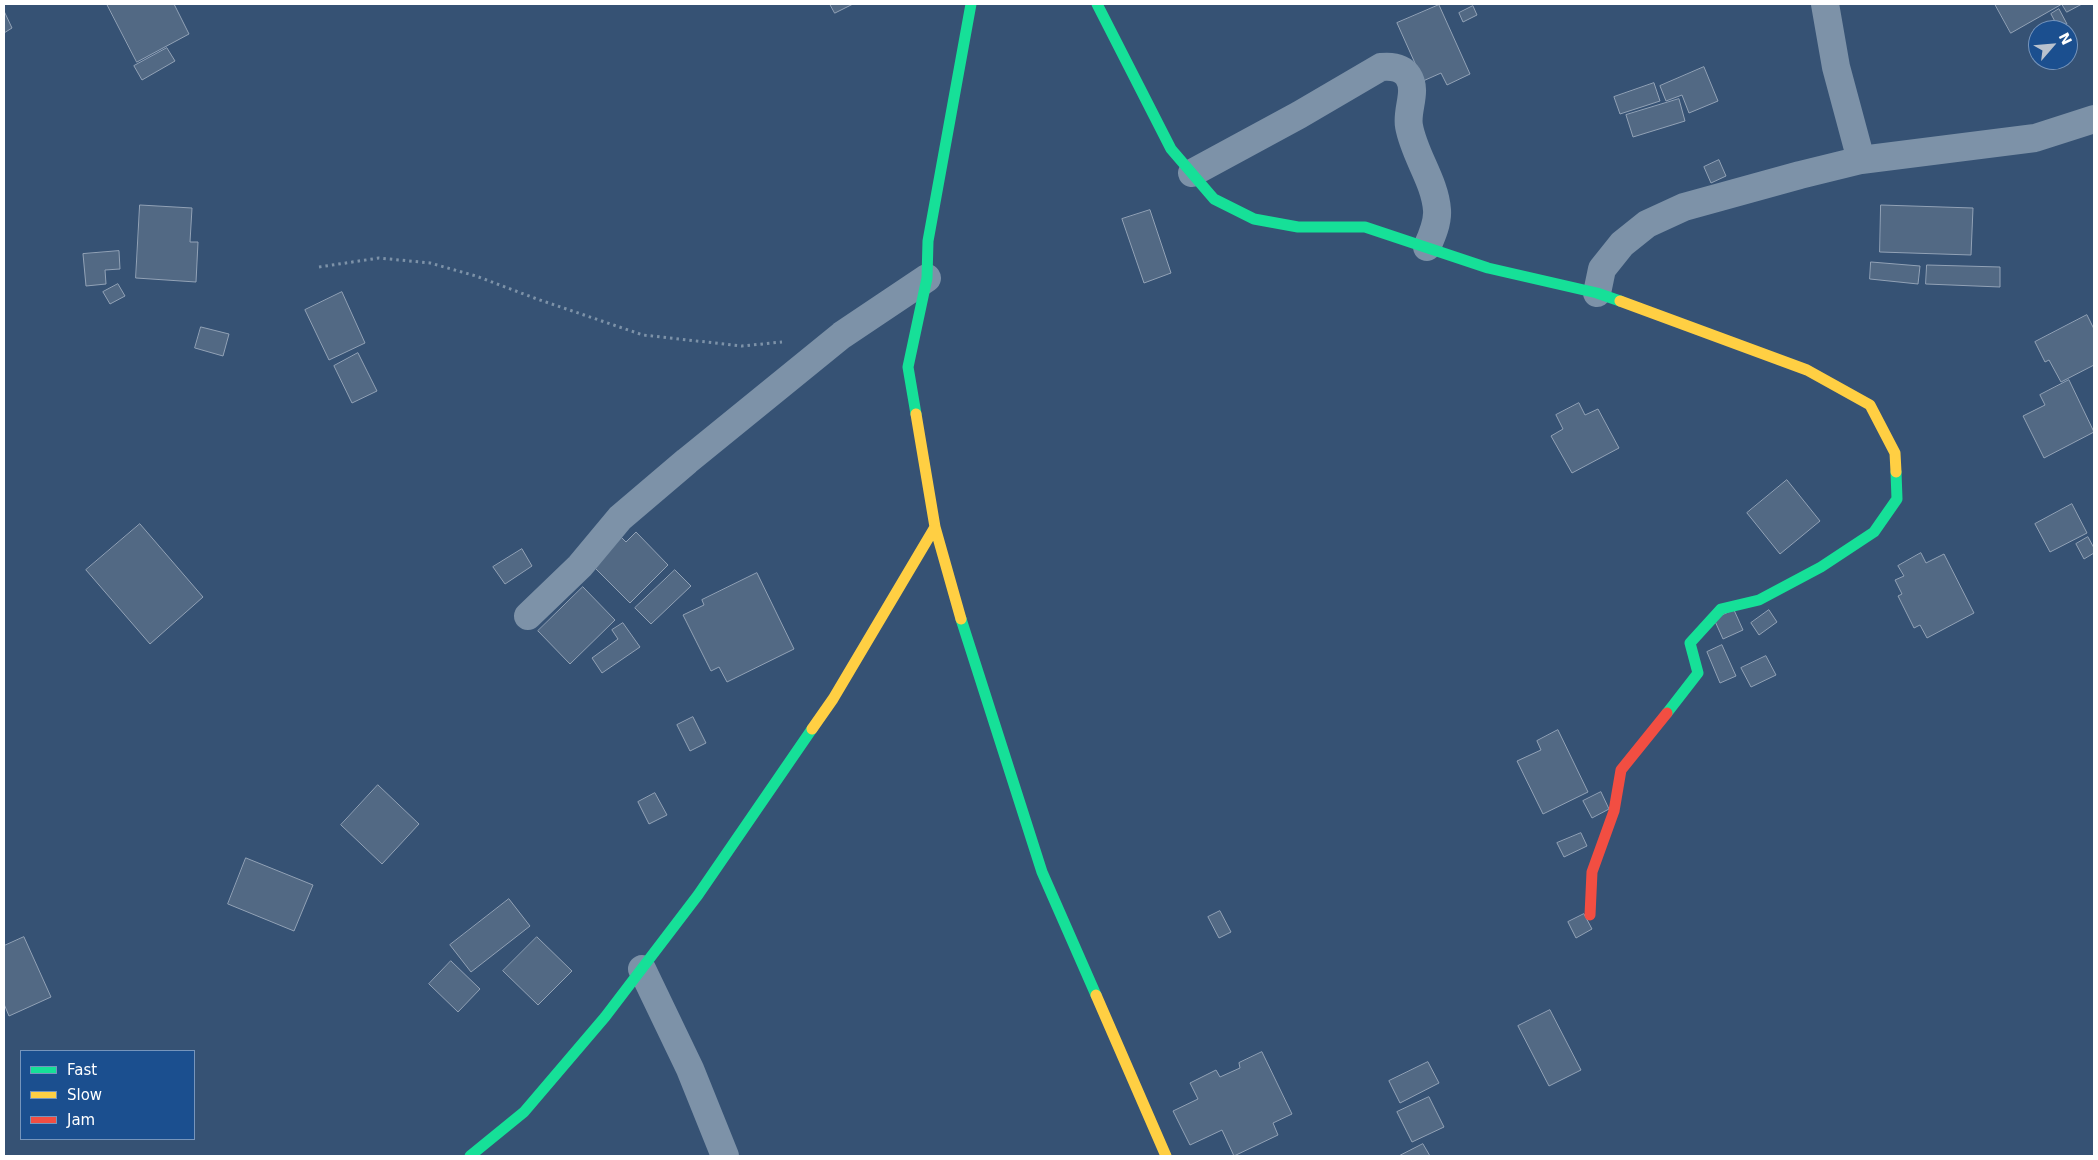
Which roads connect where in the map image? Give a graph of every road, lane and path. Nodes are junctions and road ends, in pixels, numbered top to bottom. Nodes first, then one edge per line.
1 (971, 4) edge
2 (1097, 4) edge
3 (1825, 4) edge
4 (2094, 119) edge
5 (1861, 160) junction
6 (1192, 173) junction
7 (1427, 247) junction
8 (319, 267) dead end
9 (927, 278) junction
10 (1597, 294) junction
11 (787, 341) dead end
12 (935, 528) junction
13 (528, 616) dead end
14 (1590, 915) dead end
15 (642, 969) junction
16 (470, 1156) edge
17 (725, 1156) edge
18 (1166, 1156) edge

1 - 9 street
2 - 6 street
3 - 5 street
4 - 5 street
5 - 10 street
6 - 7 street
6 - 7 street
7 - 10 street
8 - 11 path
9 - 12 street
9 - 13 street
10 - 14 street
12 - 15 street
12 - 18 street
15 - 16 street
15 - 17 street

